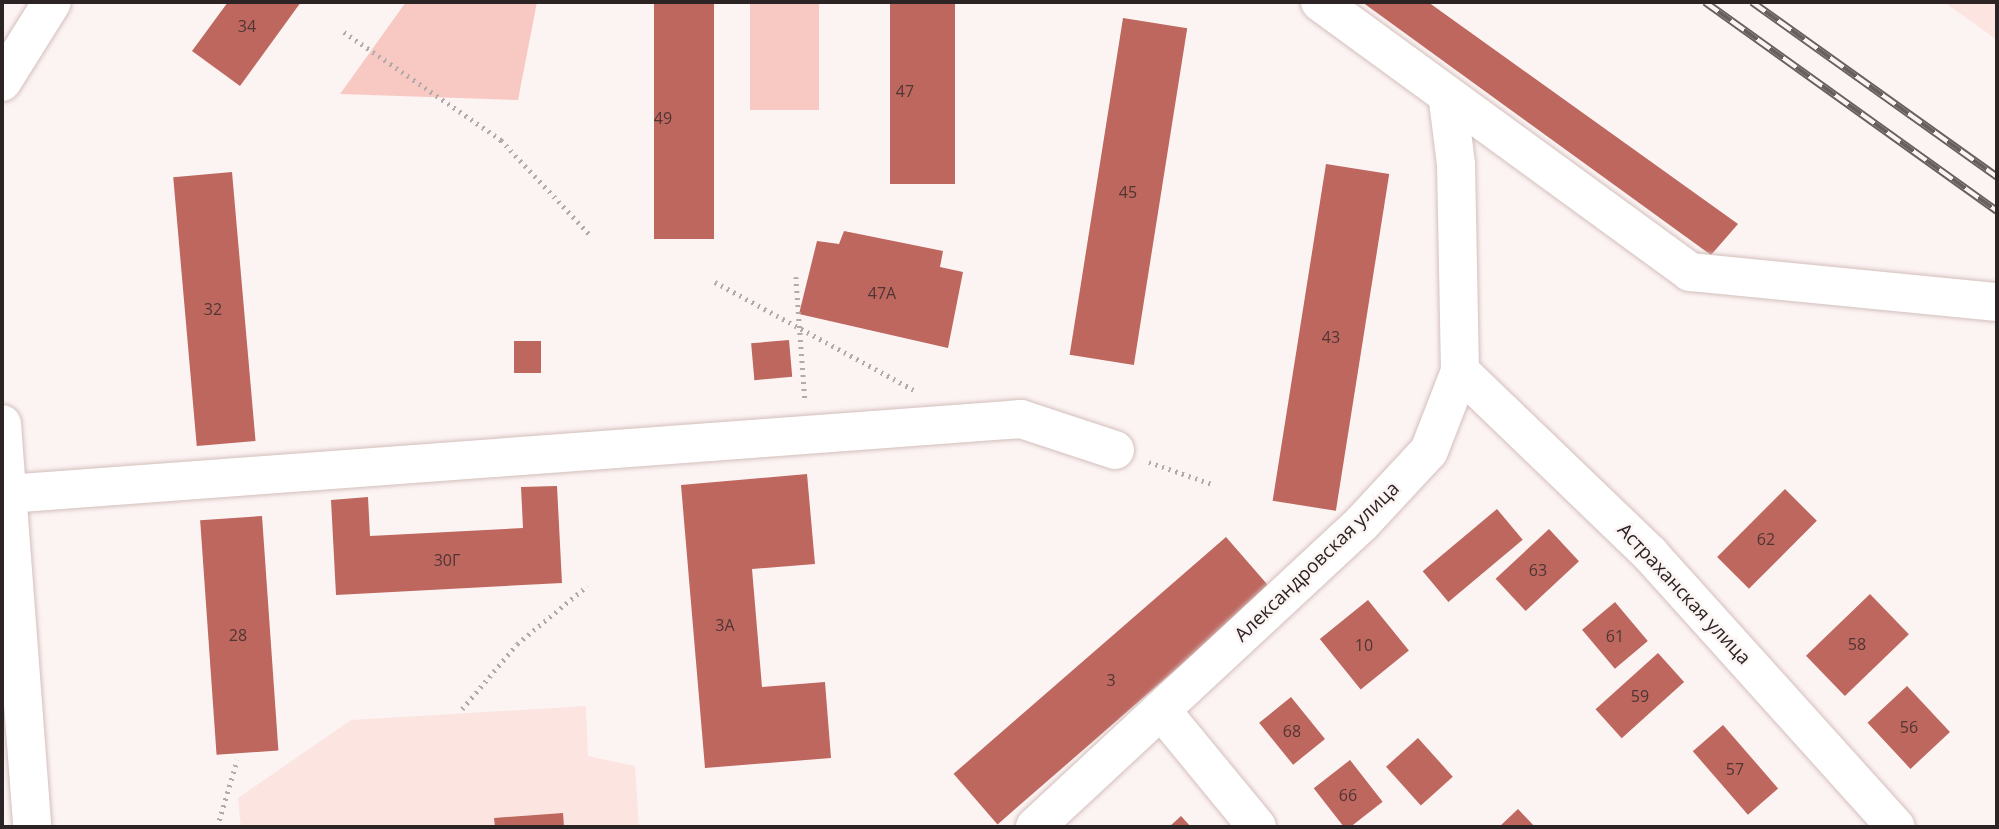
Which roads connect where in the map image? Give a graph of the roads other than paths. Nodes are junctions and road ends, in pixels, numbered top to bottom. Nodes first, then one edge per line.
1 (52, 2) edge
2 (1320, 2) edge
3 (2, 82) edge
4 (1448, 101) junction
5 (1997, 302) edge
6 (1460, 371) junction
7 (2, 424) edge
8 (1115, 450) road end
9 (7, 494) junction
10 (1161, 710) junction
11 (32, 827) edge
12 (1035, 827) edge
13 (1257, 827) edge
14 (1896, 827) edge

1 - 3 street
2 - 4 street
4 - 5 street
4 - 6 street, Александровская улица
6 - 10 street, Александровская улица
6 - 14 street, Астраханская улица
7 - 9 street
8 - 9 street
9 - 11 street
10 - 12 street, Александровская улица
10 - 13 street

